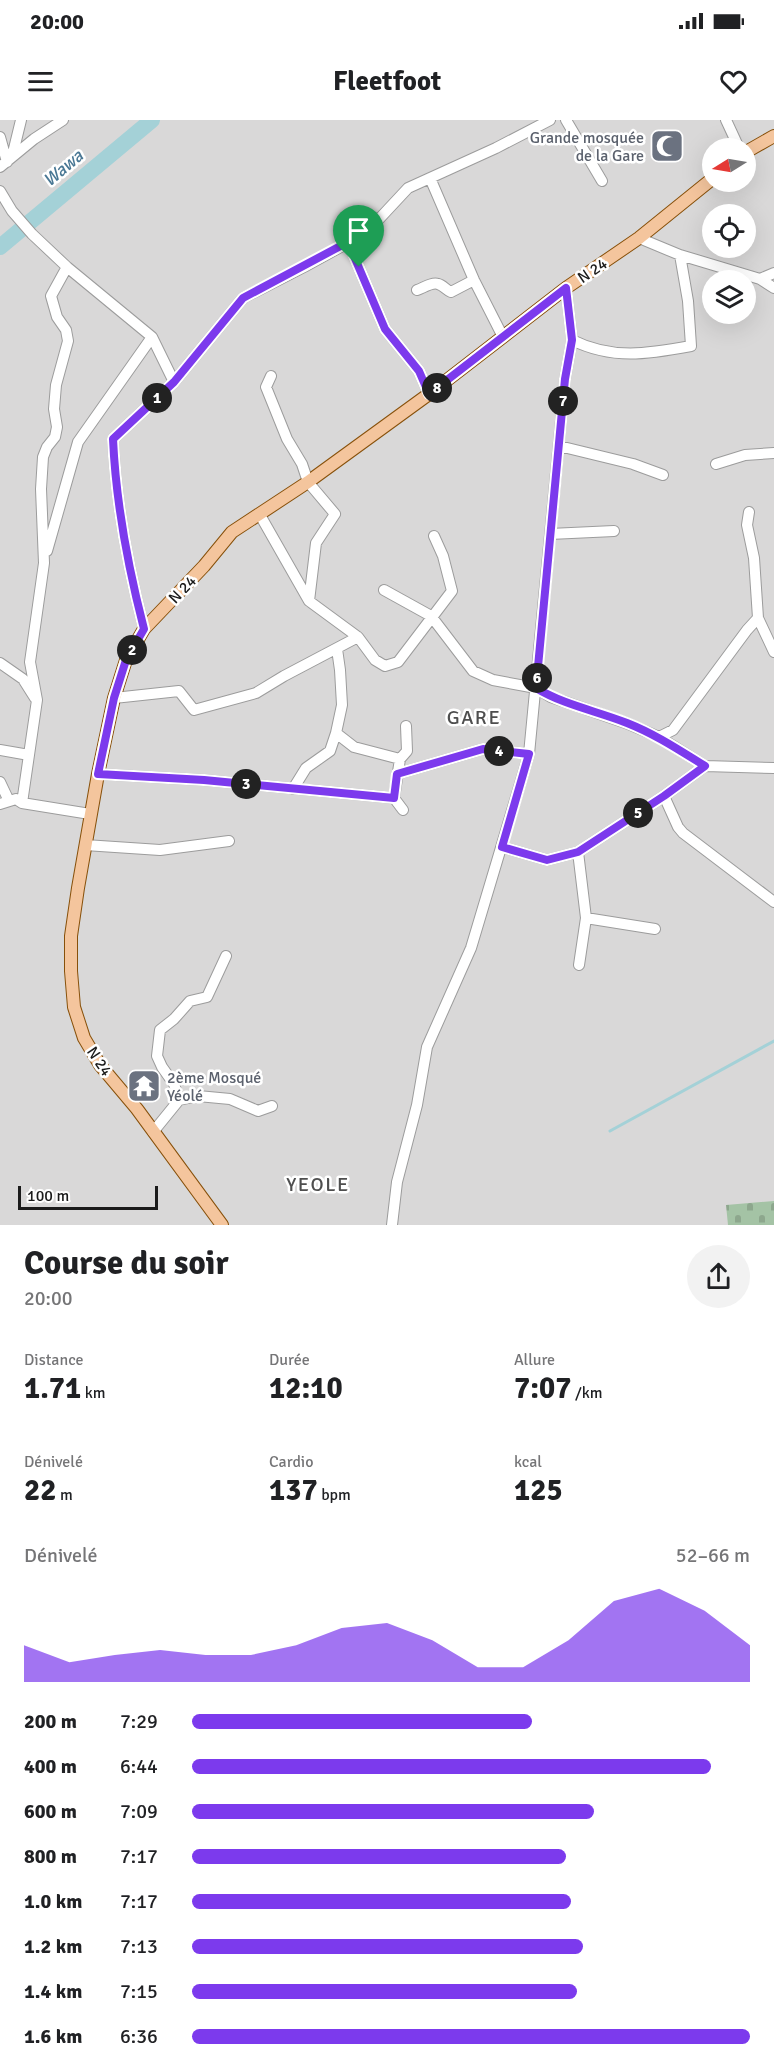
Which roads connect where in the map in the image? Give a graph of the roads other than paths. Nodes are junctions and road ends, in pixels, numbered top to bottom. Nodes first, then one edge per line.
1 (21, 120) edge
2 (63, 120) edge
3 (550, 120) edge
4 (566, 120) edge
5 (726, 120) edge
6 (0, 137) edge
7 (734, 138) edge
8 (771, 141) edge
9 (756, 148) edge
10 (6, 162) edge
11 (430, 178) junction
12 (602, 181) dead end
13 (702, 186) edge
14 (0, 191) edge
15 (639, 238) junction
16 (348, 242) junction
17 (680, 255) junction
18 (67, 267) junction
19 (774, 273) edge
20 (760, 279) junction
21 (474, 280) junction
22 (566, 288) junction
23 (774, 288) edge
24 (417, 290) dead end
25 (152, 337) junction
26 (503, 337) junction
27 (572, 340) junction
28 (270, 376) dead end
29 (174, 382) junction
30 (429, 394) junction
31 (559, 446) junction
32 (774, 453) edge
33 (716, 464) dead end
34 (663, 475) dead end
35 (308, 482) junction
36 (749, 512) dead end
37 (260, 515) junction
38 (614, 531) dead end
39 (550, 534) junction
40 (434, 536) dead end
41 (44, 563) junction
42 (384, 590) dead end
43 (309, 602) junction
44 (431, 616) junction
45 (758, 618) junction
46 (144, 629) junction
47 (358, 637) junction
48 (337, 649) junction
49 (774, 652) edge
50 (0, 663) edge
51 (536, 688) junction
52 (114, 698) junction
53 (37, 700) junction
54 (406, 726) dead end
55 (336, 733) junction
56 (659, 737) junction
57 (0, 750) edge
58 (529, 754) junction
59 (29, 755) junction
60 (400, 759) junction
61 (705, 766) junction
62 (774, 768) edge
63 (98, 774) junction
64 (397, 774) junction
65 (0, 782) edge
66 (293, 789) junction
67 (664, 796) junction
68 (394, 798) junction
69 (5, 802) edge
70 (22, 803) junction
71 (403, 810) dead end
72 (90, 814) junction
73 (229, 841) dead end
74 (85, 845) junction
75 (502, 847) junction
76 (578, 852) junction
77 (774, 902) edge
78 (586, 918) junction
79 (655, 929) dead end
80 (225, 956) dead end
81 (579, 965) dead end
82 (179, 1100) junction
83 (272, 1106) dead end
84 (153, 1132) junction
85 (222, 1225) edge
86 (392, 1225) edge

1 - 10 street
2 - 10 street
3 - 11 street
4 - 12 street
5 - 7 street
6 - 10 street
8 - 9 main road
11 - 16 street
11 - 21 street
13 - 15 main road, N 24
14 - 18 street
15 - 17 street
15 - 22 main road, N 24
16 - 29 street
16 - 30 street
17 - 20 street
17 - 27 street
18 - 25 street
18 - 41 street
19 - 20 street
20 - 23 street
21 - 24 street
21 - 26 street
22 - 26 main road, N 24
22 - 27 street
25 - 29 street
25 - 41 street
26 - 30 main road, N 24
27 - 31 street
28 - 35 street
29 - 46 street
30 - 35 main road, N 24
31 - 34 street
31 - 39 street
32 - 33 street
35 - 37 main road, N 24
35 - 43 street
36 - 45 street
37 - 43 street
37 - 46 main road, N 24
38 - 39 street
39 - 51 street
40 - 44 street
41 - 53 street
42 - 44 street
43 - 47 street
44 - 47 street
44 - 51 street
45 - 49 street
45 - 56 street
46 - 52 main road, N 24
47 - 48 street
48 - 52 street
48 - 55 street
50 - 53 street
51 - 56 street
51 - 58 street
52 - 63 main road, N 24
53 - 59 street
54 - 60 street
55 - 60 street
55 - 66 street
56 - 61 street
57 - 59 street
58 - 64 street
58 - 75 street
59 - 70 street
60 - 64 street
61 - 62 street
61 - 67 street
63 - 66 street
63 - 72 main road, N 24
64 - 68 street
65 - 69 street
66 - 68 street
67 - 76 street
67 - 77 street
68 - 71 street
69 - 70 street
70 - 72 street
72 - 74 main road, N 24
73 - 74 street
74 - 84 main road, N 24
75 - 76 street
75 - 86 street
76 - 78 street
78 - 79 street
78 - 81 street
80 - 82 street
82 - 83 street
82 - 84 street
84 - 85 main road, N 24

